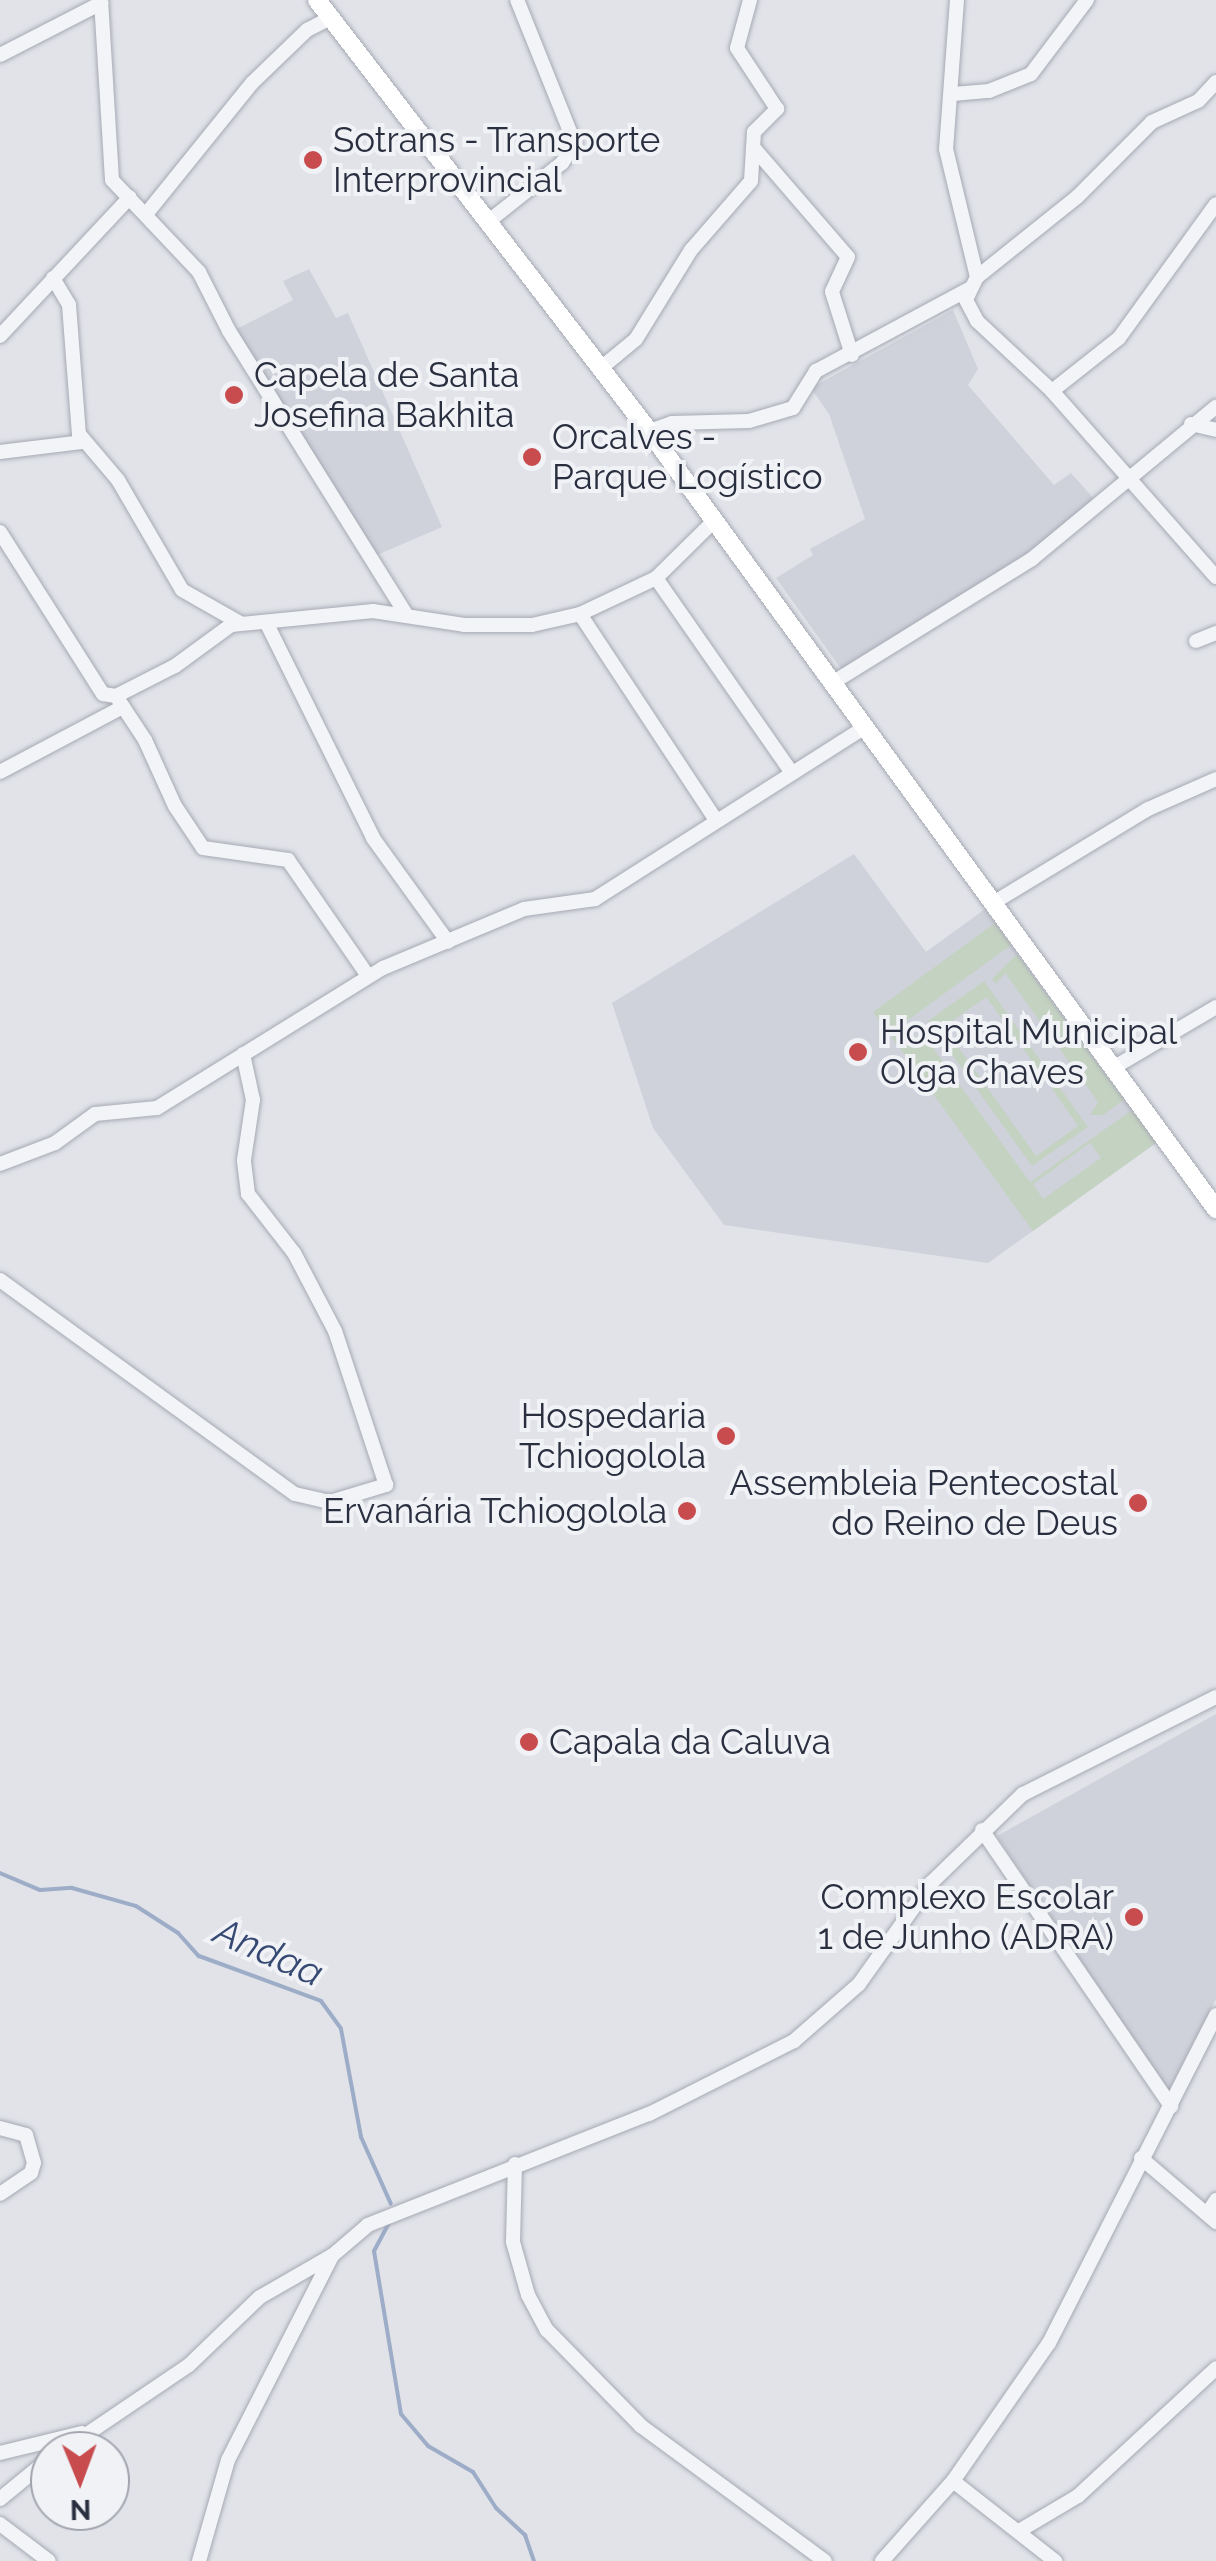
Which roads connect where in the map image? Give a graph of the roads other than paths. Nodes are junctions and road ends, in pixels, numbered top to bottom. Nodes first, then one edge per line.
1 (317, 0) edge
2 (517, 0) edge
3 (750, 0) edge
4 (957, 0) edge
5 (1087, 0) edge
6 (101, 2) edge
7 (333, 17) junction
8 (0, 55) edge
9 (1216, 82) edge
10 (953, 94) junction
11 (753, 147) junction
12 (130, 196) junction
13 (1216, 204) edge
14 (147, 213) junction
15 (489, 221) junction
16 (53, 278) junction
17 (974, 283) junction
18 (0, 336) edge
19 (852, 355) junction
20 (601, 368) junction
21 (1052, 391) junction
22 (1216, 407) edge
23 (1191, 424) junction
24 (1216, 430) edge
25 (649, 432) junction
26 (83, 442) junction
27 (0, 452) edge
28 (1128, 482) junction
29 (714, 521) junction
30 (0, 532) edge
31 (1216, 577) edge
32 (656, 578) junction
33 (406, 613) junction
34 (580, 614) junction
35 (266, 622) junction
36 (241, 624) junction
37 (1216, 633) edge
38 (1196, 641) dead end
39 (832, 683) junction
40 (119, 702) junction
41 (865, 727) junction
42 (0, 772) edge
43 (792, 773) junction
44 (1216, 779) edge
45 (716, 820) junction
46 (993, 903) junction
47 (448, 942) junction
48 (368, 976) junction
49 (1216, 1007) edge
50 (243, 1054) junction
51 (1113, 1068) junction
52 (0, 1164) edge
53 (1216, 1209) edge
54 (0, 1280) edge
55 (1216, 1697) edge
56 (982, 1830) junction
57 (1216, 2016) edge
58 (1171, 2106) junction
59 (0, 2128) edge
60 (1142, 2158) junction
61 (515, 2164) junction
62 (0, 2194) edge
63 (1216, 2200) edge
64 (1212, 2218) edge
65 (333, 2255) junction
66 (1216, 2368) edge
67 (98, 2430) joint
68 (0, 2452) edge
69 (30, 2474) edge
70 (953, 2481) junction
71 (0, 2499) edge
72 (0, 2524) edge
73 (1018, 2531) junction
74 (49, 2561) edge
75 (199, 2561) edge
76 (825, 2561) edge
77 (882, 2561) edge
78 (1055, 2561) edge

1 - 7 main road
2 - 15 street
3 - 11 street
4 - 10 street
5 - 10 street
6 - 8 street
6 - 12 street
7 - 14 street
7 - 15 main road
9 - 17 street
10 - 17 street
11 - 19 street
11 - 20 street
12 - 14 street
12 - 16 street
13 - 21 street
14 - 33 street
15 - 20 main road
16 - 18 street
16 - 26 street
17 - 19 street
17 - 21 street
19 - 25 street
20 - 25 main road
21 - 28 street
22 - 23 street
23 - 24 street
23 - 28 street
25 - 29 main road
26 - 27 street
26 - 36 street
28 - 31 street
28 - 39 street
29 - 32 street
29 - 39 main road
30 - 40 street
32 - 34 street
32 - 43 street
33 - 34 street
33 - 35 street
34 - 45 street
35 - 36 street
35 - 47 street
36 - 40 street
37 - 38 street
39 - 41 main road
40 - 42 street
40 - 48 street
41 - 43 street
41 - 46 main road
43 - 45 street
44 - 46 street
45 - 47 street
46 - 51 main road
47 - 48 street
48 - 50 street
49 - 51 street
50 - 52 street
50 - 54 street
51 - 53 main road
55 - 56 street
56 - 58 street
56 - 61 street
57 - 58 street
58 - 60 street
59 - 62 street
60 - 64 street
60 - 70 street
61 - 65 street
61 - 76 street
63 - 64 street
65 - 67 street
65 - 75 street
66 - 73 street
67 - 68 street
69 - 71 street
70 - 73 street
70 - 77 street
72 - 74 street
73 - 78 street

